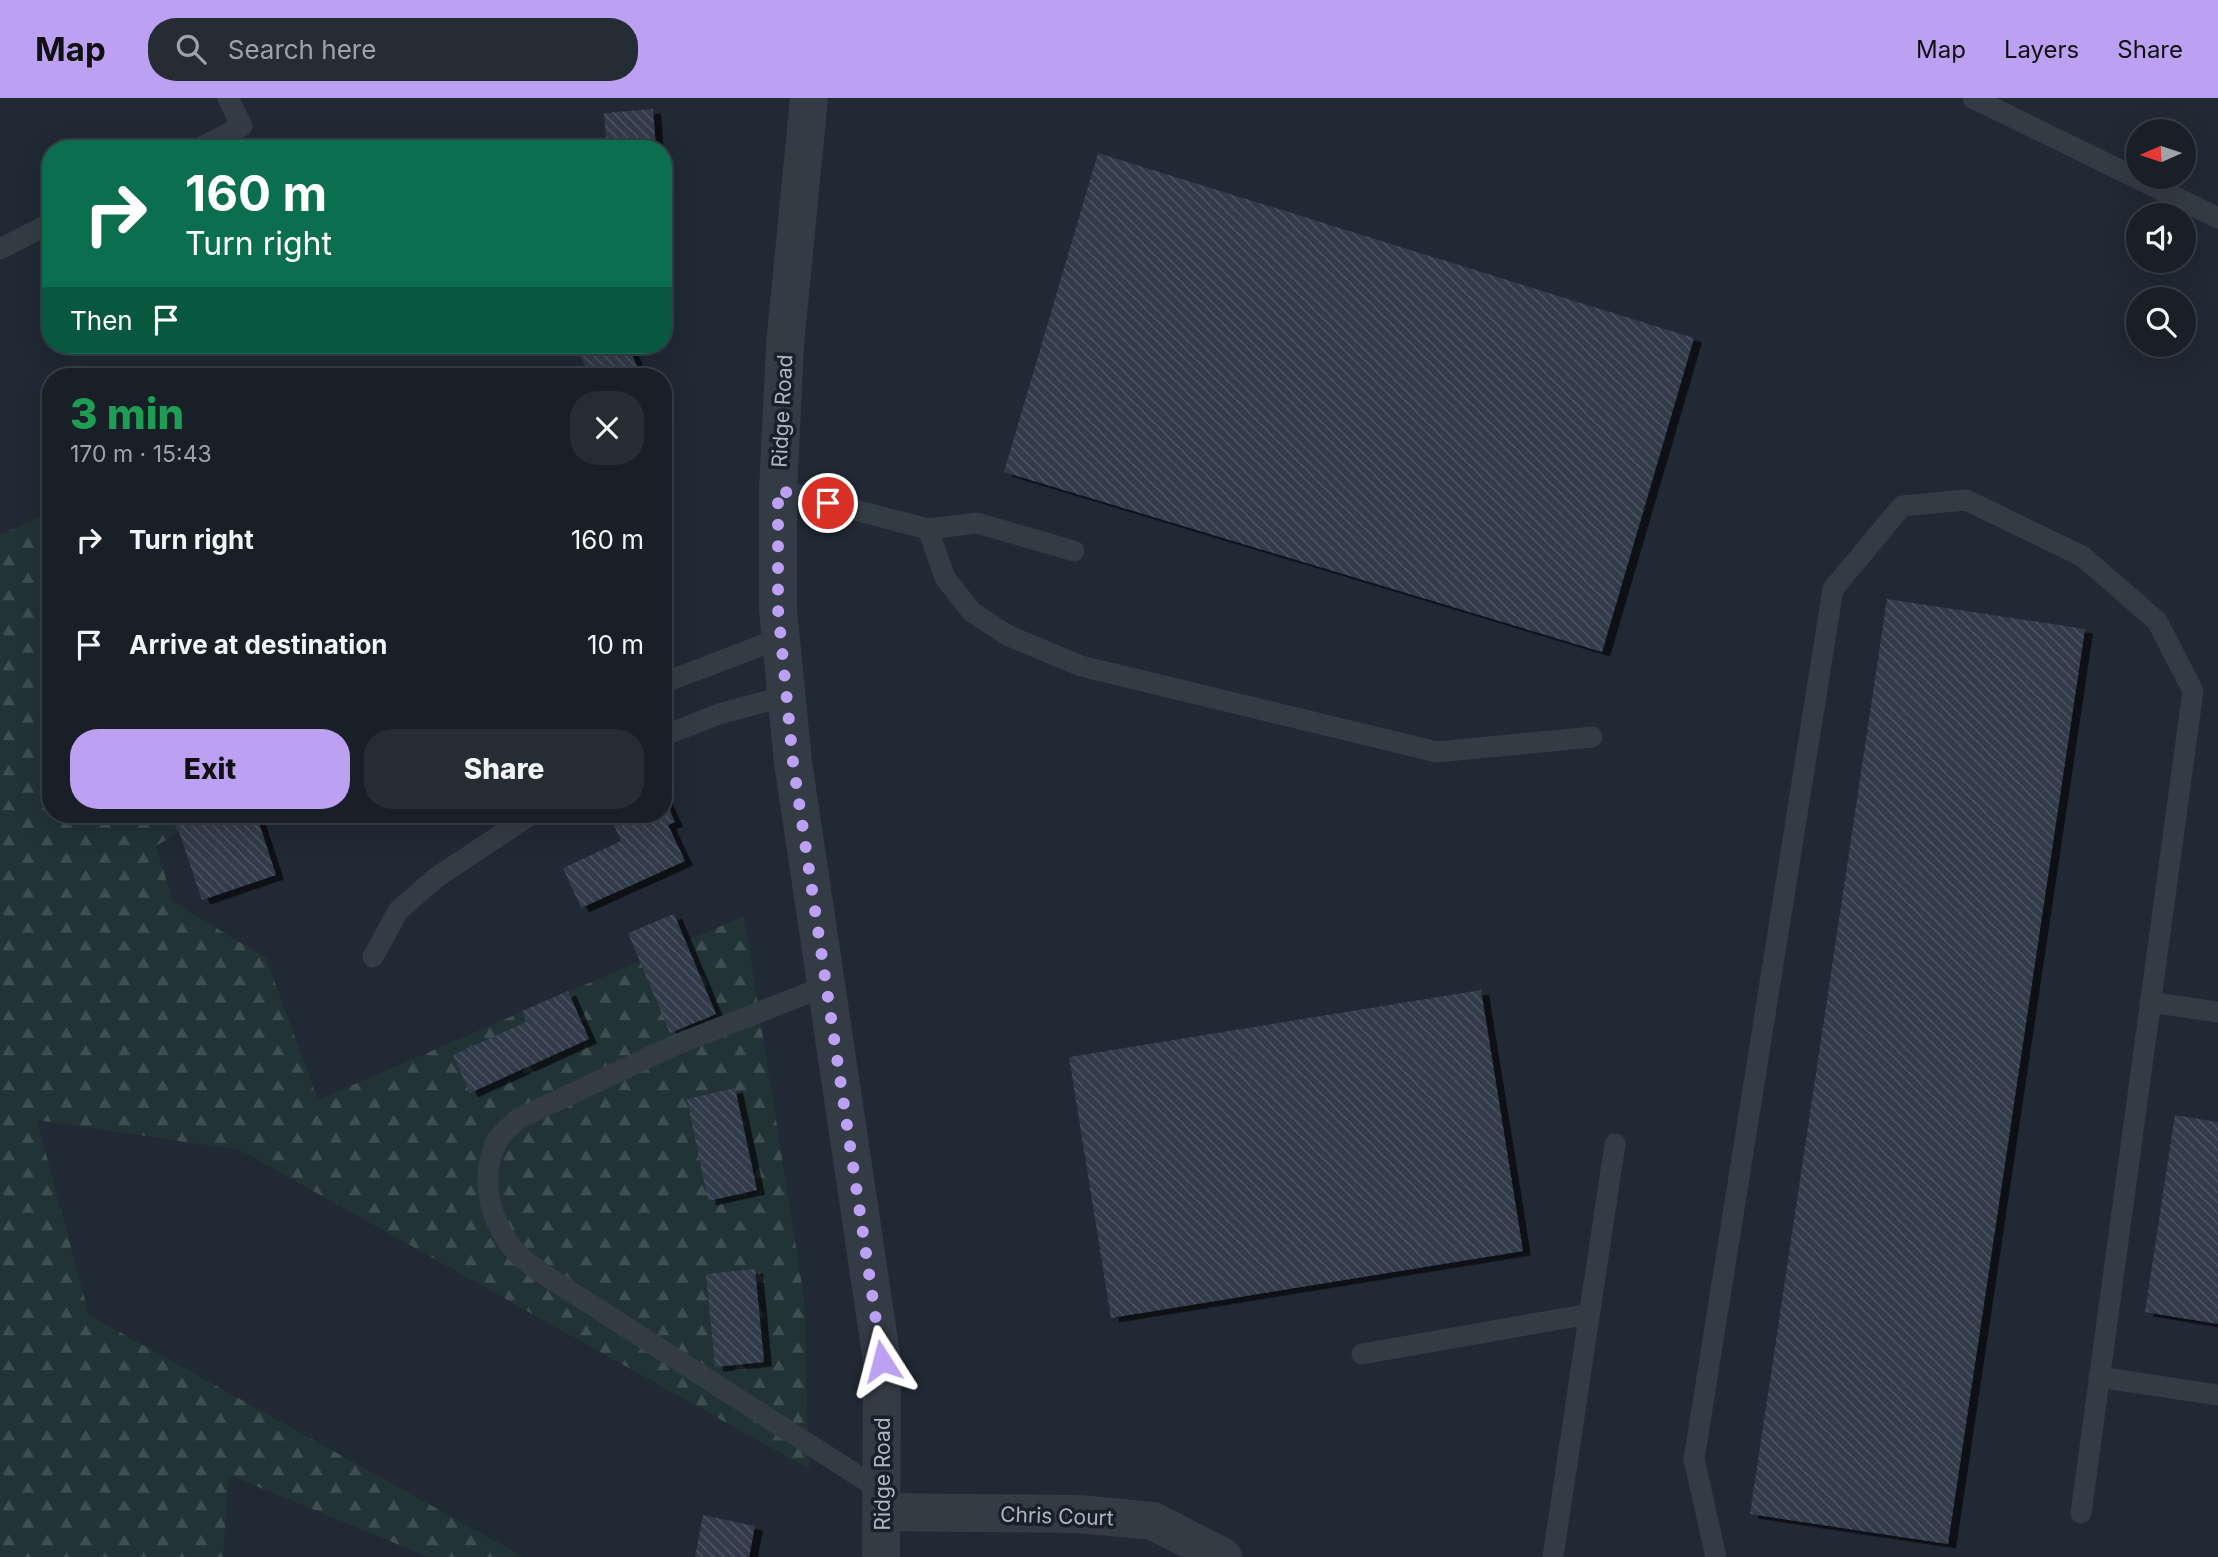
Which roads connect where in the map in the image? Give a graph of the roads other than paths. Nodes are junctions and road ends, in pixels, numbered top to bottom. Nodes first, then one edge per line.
1 (228, 98) edge
2 (809, 98) edge
3 (1973, 98) edge
4 (215, 140) edge
5 (2218, 218) edge
6 (42, 228) edge
7 (0, 249) edge
8 (778, 490) junction
9 (928, 529) junction
10 (1074, 551) dead end
11 (781, 638) junction
12 (672, 679) edge
13 (786, 696) junction
14 (672, 732) edge
15 (1592, 737) dead end
16 (518, 823) edge
17 (373, 957) dead end
18 (826, 986) junction
19 (2150, 1002) junction
20 (2218, 1012) edge
21 (1615, 1144) dead end
22 (1589, 1314) junction
23 (1362, 1354) dead end
24 (2099, 1377) junction
25 (2218, 1395) edge
26 (882, 1502) junction
27 (2081, 1513) dead end
28 (881, 1557) edge
29 (1223, 1557) edge
30 (1553, 1557) edge
31 (1716, 1557) edge

1 - 4 lane
2 - 8 street, Ridge Road
3 - 5 lane
6 - 7 lane
8 - 9 lane
8 - 11 street, Ridge Road
9 - 10 lane
9 - 15 lane
11 - 12 lane
11 - 13 street, Ridge Road
13 - 14 lane
13 - 18 street, Ridge Road
16 - 17 lane
18 - 26 street, Ridge Road
18 - 26 lane
19 - 20 lane
19 - 24 lane
19 - 31 lane
21 - 22 lane
22 - 23 lane
22 - 30 lane
24 - 25 lane
24 - 27 lane
26 - 28 street, Ridge Road
26 - 29 street, Chris Court

